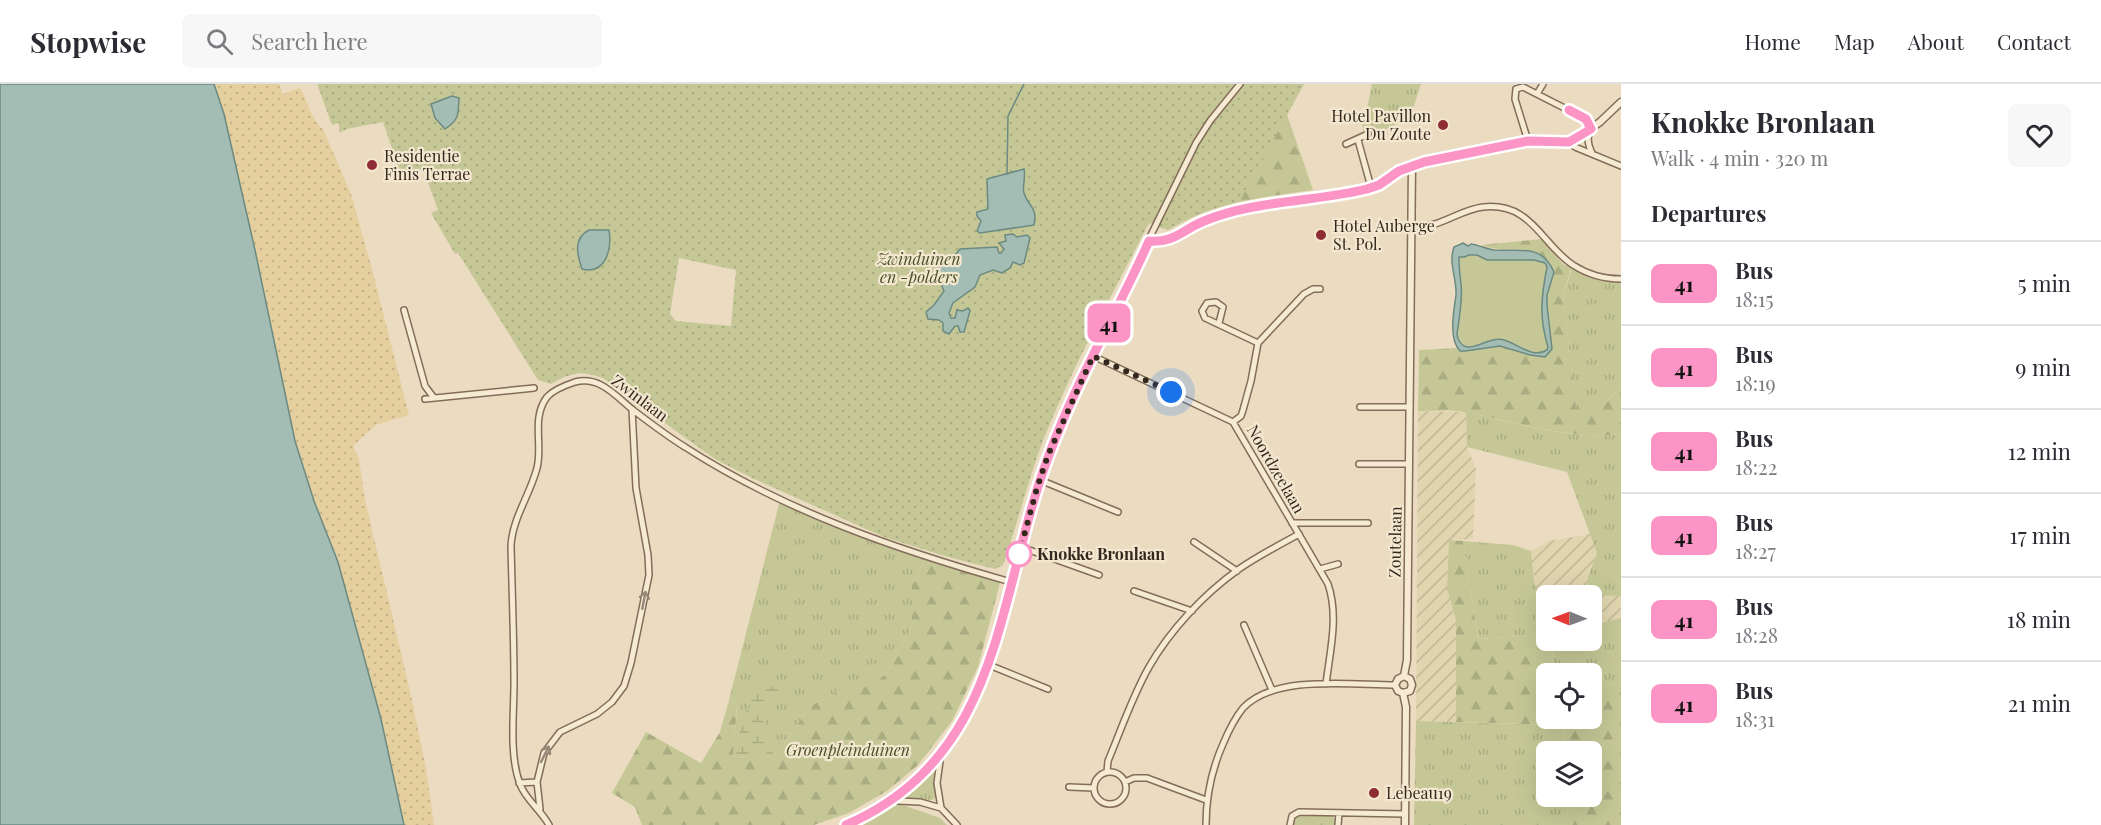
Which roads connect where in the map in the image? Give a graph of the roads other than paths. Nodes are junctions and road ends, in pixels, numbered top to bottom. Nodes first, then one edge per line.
1 (1240, 84) edge
2 (1509, 84) edge
3 (1543, 84) edge
4 (1516, 89) junction
5 (1537, 94) junction
6 (1621, 102) edge
7 (1591, 129) junction
8 (1368, 134) dead end
9 (1358, 140) junction
10 (1528, 141) junction
11 (1569, 142) junction
12 (1346, 144) dead end
13 (1592, 153) junction
14 (1413, 166) junction
15 (1621, 166) edge
16 (1373, 188) junction
17 (1412, 228) junction
18 (1149, 241) junction
19 (1621, 279) edge
20 (1320, 289) dead end
21 (404, 310) dead end
22 (1219, 323) junction
23 (1258, 343) junction
24 (1093, 356) junction
25 (534, 388) dead end
26 (434, 398) junction
27 (425, 399) dead end
28 (1360, 407) dead end
29 (1410, 407) junction
30 (632, 409) junction
31 (1233, 422) junction
32 (1359, 464) dead end
33 (1409, 464) junction
34 (1040, 480) junction
35 (1118, 512) dead end
36 (1292, 523) junction
37 (1368, 523) dead end
38 (1299, 534) junction
39 (1194, 542) dead end
40 (1021, 547) junction
41 (1338, 564) dead end
42 (1320, 569) junction
43 (1237, 570) junction
44 (1100, 575) dead end
45 (1011, 582) junction
46 (1134, 591) dead end
47 (1192, 611) junction
48 (1244, 625) dead end
49 (989, 665) junction
50 (1404, 676) junction
51 (1326, 684) junction
52 (1395, 685) junction
53 (1048, 689) dead end
54 (1272, 690) junction
55 (1404, 693) junction
56 (941, 754) junction
57 (1107, 772) junction
58 (537, 782) junction
59 (1125, 782) junction
60 (519, 783) junction
61 (1069, 787) dead end
62 (1094, 788) junction
63 (892, 799) junction
64 (1206, 800) junction
65 (941, 808) junction
66 (541, 810) junction
67 (1339, 813) junction
68 (1405, 813) junction
69 (549, 825) edge
70 (846, 825) edge
71 (957, 825) edge
72 (1206, 825) edge
73 (1290, 825) edge
74 (1338, 825) edge
75 (1405, 825) edge

1 - 18 street
2 - 4 street
3 - 5 street
4 - 5 street
4 - 10 street
5 - 7 street
6 - 7 street
7 - 11 street
7 - 13 street
8 - 9 street
9 - 12 street
9 - 16 street
10 - 11 street
10 - 14 street
11 - 13 street
13 - 15 street
14 - 16 street
14 - 17 street, Zoutelaan
16 - 18 street
17 - 19 street
17 - 29 street, Zoutelaan
18 - 24 street
20 - 23 street
21 - 26 street
22 - 22 street
22 - 23 street
23 - 31 street
24 - 31 street, Noordzeelaan
24 - 34 street
25 - 26 street
26 - 27 street
28 - 29 street
29 - 33 street, Zoutelaan
30 - 45 street, Zwinlaan
58 -> 30 street
30 - 60 street, Zwinlaan
31 - 36 street, Noordzeelaan
32 - 33 street
33 - 50 street, Zoutelaan
34 - 35 street
34 - 40 street
36 - 37 street
36 - 38 street, Noordzeelaan
38 - 42 street, Noordzeelaan
38 - 43 street
39 - 43 street
40 - 44 street
40 - 45 street
41 - 42 street
42 - 51 street, Noordzeelaan
43 - 47 street
45 - 49 street
46 - 47 street
47 - 57 street
48 - 54 street
49 - 53 street
49 - 56 street
50 - 52 street
50 - 55 street, Zoutelaan
51 - 52 street
51 - 54 street
52 - 55 street
54 - 64 street
55 - 68 street, Zoutelaan
56 - 63 street
56 - 65 street
57 - 59 street
57 - 62 street
58 - 60 street
58 - 66 street
59 - 62 street
59 - 64 street
60 - 66 street
61 - 62 street
63 - 65 street
63 - 70 street
64 - 72 street
65 - 71 street
66 - 69 street
67 - 68 street
67 - 73 street
67 - 74 street
68 - 75 street, Zoutelaan

